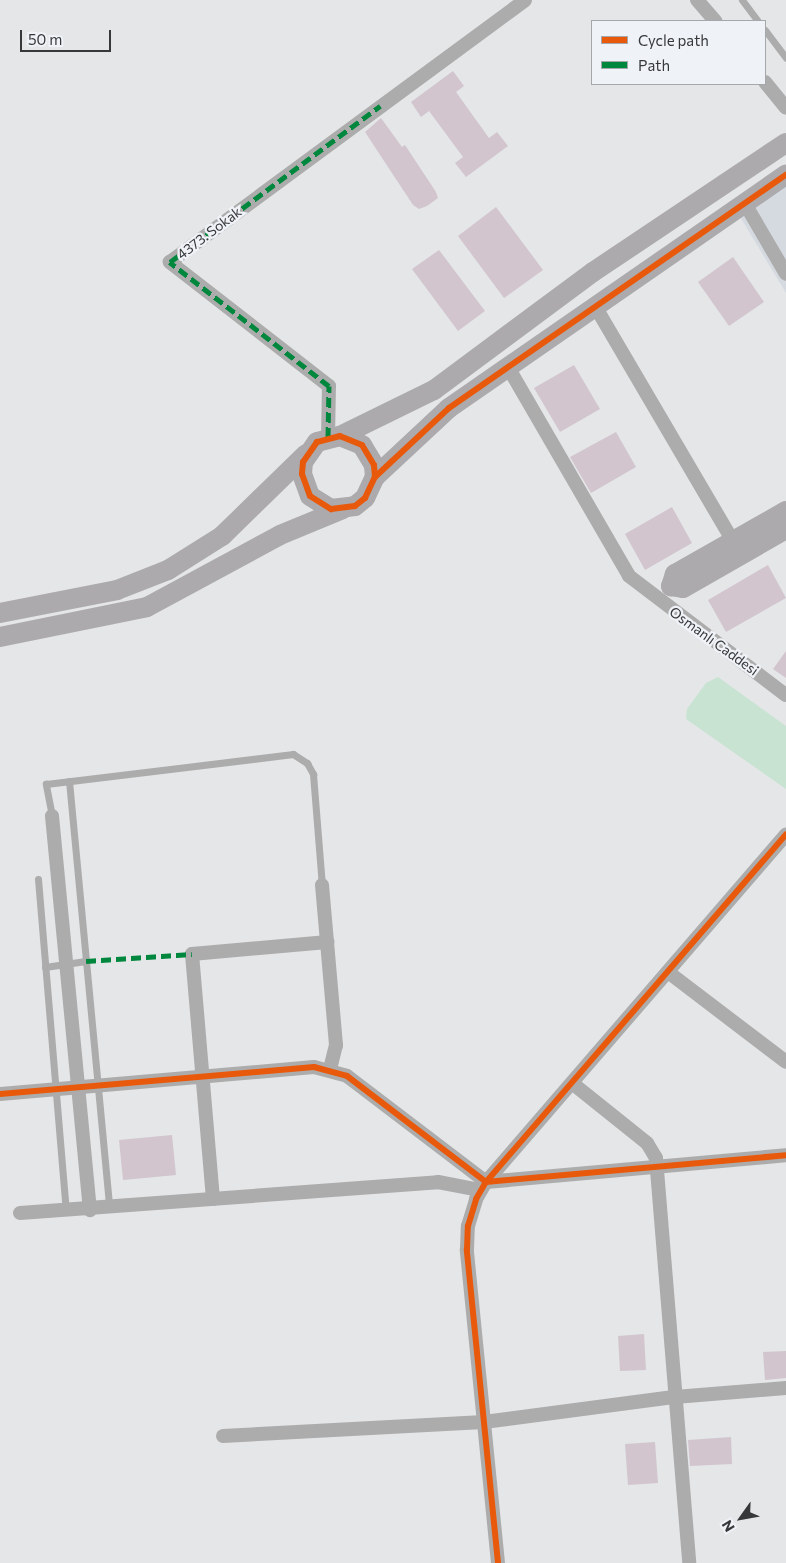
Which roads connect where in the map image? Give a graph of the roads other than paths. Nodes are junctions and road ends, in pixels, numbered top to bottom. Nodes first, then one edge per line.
1 (525, 0) edge
2 (697, 0) edge
3 (742, 0) edge
4 (714, 20) edge
5 (757, 20) edge
6 (766, 31) edge
7 (786, 58) edge
8 (766, 83) edge
9 (786, 108) edge
10 (786, 143) edge
11 (786, 175) edge
12 (744, 202) junction
13 (786, 274) edge
14 (596, 306) junction
15 (508, 367) junction
16 (334, 437) junction
17 (309, 451) junction
18 (375, 477) junction
19 (343, 509) junction
20 (786, 510) edge
21 (786, 529) edge
22 (733, 541) junction
23 (664, 592) junction
24 (0, 613) edge
25 (0, 637) edge
26 (786, 694) edge
27 (69, 781) junction
28 (52, 816) joint
29 (786, 835) edge
30 (38, 879) dead end
31 (322, 885) joint
32 (327, 942) junction
33 (86, 961) junction
34 (66, 964) junction
35 (45, 967) junction
36 (668, 972) junction
37 (786, 1062) edge
38 (330, 1069) junction
39 (203, 1076) junction
40 (572, 1083) junction
41 (98, 1086) junction
42 (78, 1087) junction
43 (56, 1089) junction
44 (0, 1094) edge
45 (786, 1155) edge
46 (657, 1168) junction
47 (483, 1186) junction
48 (213, 1199) junction
49 (110, 1208) junction
50 (90, 1210) junction
51 (66, 1211) junction
52 (20, 1213) dead end
53 (786, 1388) edge
54 (675, 1397) junction
55 (484, 1422) junction
56 (223, 1436) dead end
57 (498, 1563) edge
58 (689, 1563) edge

1 - 16 street, 4373. Sokak
2 - 4 street
3 - 5 lane
6 - 7 lane
8 - 9 street
10 - 16 street
11 - 12 street
12 - 13 street
12 - 14 street
14 - 15 street
14 - 22 street
15 - 18 street
15 - 23 street, Osmanlı Caddesi
16 - 17 street
16 - 18 street
17 - 19 street
17 - 24 street
18 - 19 street
19 - 25 street
20 - 22 street
21 - 23 street
22 - 23 street
23 - 26 street, Osmanlı Caddesi
27 - 28 lane
27 - 31 lane
27 - 33 lane
28 - 34 street
29 - 36 street
30 - 35 lane
31 - 32 street
32 - 38 street
32 - 39 street
33 - 34 lane
33 - 41 lane
34 - 35 lane
34 - 42 street
35 - 43 lane
36 - 37 street
36 - 40 street
38 - 39 street
38 - 47 street
39 - 41 street
39 - 48 street
40 - 46 street
40 - 47 street
41 - 42 street
41 - 49 lane
42 - 43 street
42 - 50 street
43 - 44 street
43 - 51 lane
45 - 46 street
46 - 47 street
46 - 54 street
47 - 48 street
47 - 55 street
48 - 49 street
49 - 50 street
50 - 51 street
51 - 52 street
53 - 54 street
54 - 55 street
54 - 58 street
55 - 56 street
55 - 57 street

